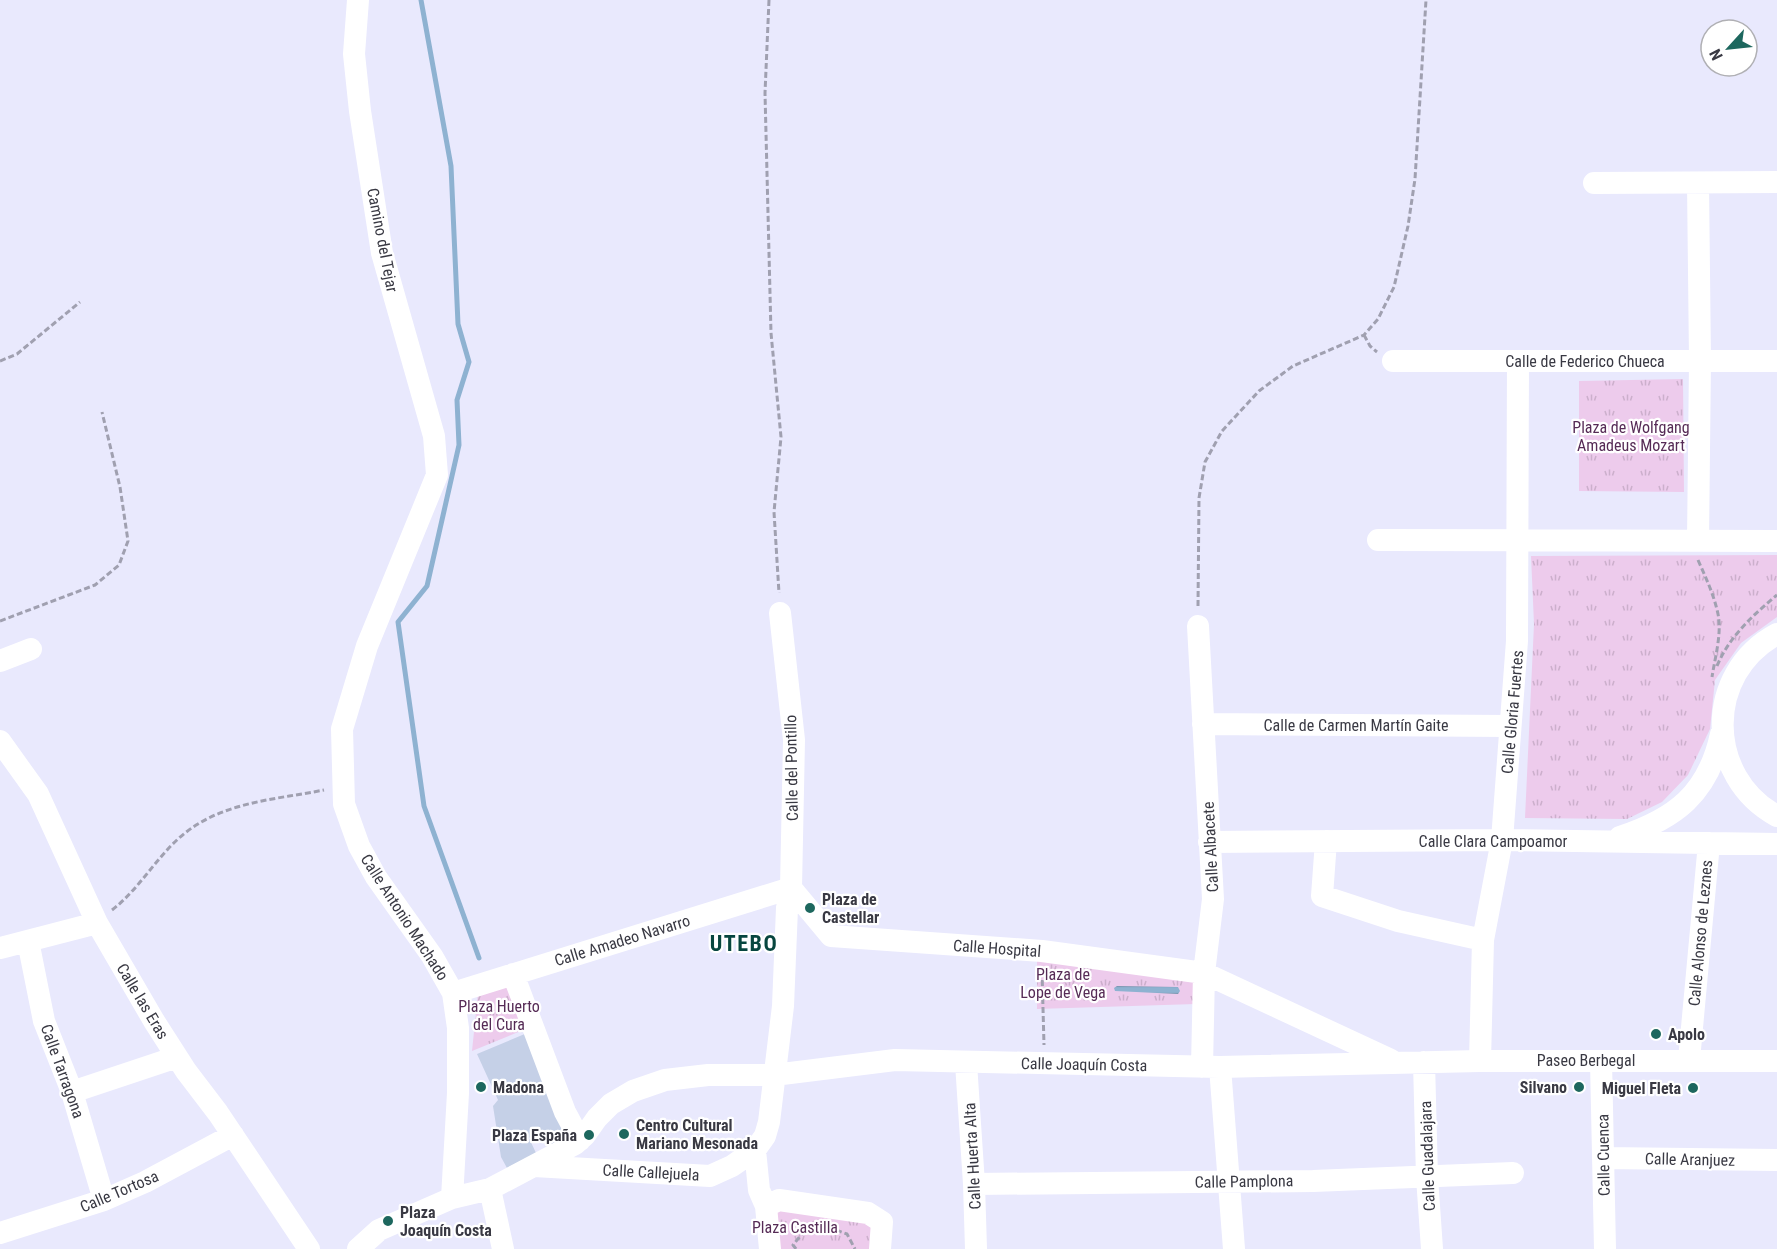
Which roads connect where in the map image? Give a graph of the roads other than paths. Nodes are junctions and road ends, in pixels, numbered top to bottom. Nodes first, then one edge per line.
1 (358, 0) edge
2 (1777, 182) edge
3 (1594, 183) dead end
4 (1698, 183) junction
5 (1518, 360) junction
6 (1393, 361) dead end
7 (1700, 361) junction
8 (1777, 361) edge
9 (437, 475) joint
10 (1378, 540) dead end
11 (1517, 540) junction
12 (1698, 541) junction
13 (1777, 541) edge
14 (780, 613) road end
15 (1198, 626) road end
16 (1777, 634) edge
17 (31, 649) dead end
18 (0, 661) edge
19 (1203, 724) junction
20 (1510, 726) junction
21 (1722, 727) junction
22 (0, 741) edge
23 (1777, 816) edge
24 (1502, 840) junction
25 (1326, 841) junction
26 (1209, 842) junction
27 (1606, 842) junction
28 (1709, 843) junction
29 (1777, 844) edge
30 (791, 888) junction
31 (97, 923) junction
32 (1483, 940) junction
33 (28, 941) junction
34 (0, 948) edge
35 (1203, 973) junction
36 (513, 974) junction
37 (453, 993) junction
38 (177, 1058) junction
39 (1689, 1060) junction
40 (1480, 1061) junction
41 (1601, 1061) junction
42 (1777, 1061) edge
43 (1395, 1062) junction
44 (1424, 1062) junction
45 (966, 1063) junction
46 (1211, 1067) junction
47 (774, 1076) junction
48 (72, 1092) junction
49 (233, 1135) junction
50 (580, 1140) junction
51 (755, 1150) junction
52 (1602, 1158) junction
53 (1777, 1160) edge
54 (534, 1166) junction
55 (1513, 1173) dead end
56 (1427, 1177) junction
57 (1230, 1181) junction
58 (974, 1184) junction
59 (490, 1189) junction
60 (452, 1198) junction
61 (104, 1200) junction
62 (766, 1206) junction
63 (0, 1233) edge
64 (309, 1249) edge
65 (358, 1249) edge
66 (503, 1249) edge
67 (770, 1249) edge
68 (880, 1249) edge
69 (976, 1249) edge
70 (1234, 1249) edge
71 (1432, 1249) edge
72 (1605, 1249) edge

1 - 9 street, Camino del Tejar
2 - 4 street
3 - 4 street
4 - 7 street
5 - 6 street, Calle de Federico Chueca
5 - 7 street, Calle de Federico Chueca
5 - 11 street, Calle Gloria Fuertes
7 - 8 street, Calle de Federico Chueca
7 - 12 street
9 - 37 street, Calle Antonio Machado
10 - 11 street
11 - 12 street
11 - 20 street, Calle Gloria Fuertes
12 - 13 street
14 - 30 street, Calle del Pontillo
15 - 19 street, Calle Albacete
16 - 21 street
17 - 18 street
19 - 20 street, Calle de Carmen Martín Gaite
19 - 26 street, Calle Albacete
20 - 24 street, Calle Gloria Fuertes
21 - 23 street
21 - 27 street
22 - 31 street, Calle las Eras
24 - 25 street, Calle Clara Campoamor
24 - 27 street, Calle Clara Campoamor
24 - 32 street, Calle Gloria Fuertes
25 - 26 street, Calle Clara Campoamor
25 - 32 street
26 - 35 street, Calle Albacete
27 - 28 street, Calle Clara Campoamor
28 - 29 street, Calle Clara Campoamor
28 - 39 street, Calle Alonso de Leznes
30 - 35 street, Calle Hospital
30 - 36 street, Calle Amadeo Navarro
30 - 47 street, Calle del Pontillo
31 - 33 street
31 - 38 street, Calle las Eras
32 - 40 street, Calle Gloria Fuertes
33 - 34 street
33 - 48 street, Calle Tarragona
35 - 43 street, Calle Hospital
35 - 46 street, Calle Albacete
36 - 37 street, Calle Amadeo Navarro
36 - 50 street
37 - 60 street, Calle Antonio Machado
38 - 48 street
38 - 49 street, Calle las Eras
39 - 41 street, Paseo Berbegal
39 - 42 street, Paseo Berbegal
40 - 41 street, Paseo Berbegal
40 - 44 street, Paseo Berbegal
41 - 52 street, Calle Cuenca
43 - 44 street, Paseo Berbegal
43 - 46 street, Calle Joaquín Costa
44 - 56 street, Calle Guadalajara
45 - 46 street, Calle Joaquín Costa
45 - 47 street, Calle Joaquín Costa
45 - 58 street, Calle Huerta Alta
46 - 57 street, Calle Albacete
47 - 50 street, Calle Joaquín Costa
47 - 51 street, Calle Callejuela
48 - 61 street, Calle Tarragona
49 - 61 street, Calle Tortosa
49 - 64 street, Calle las Eras
50 - 54 street
51 - 54 street, Calle Callejuela
51 - 62 street
52 - 53 street, Calle Aranjuez
52 - 72 street, Calle Cuenca
54 - 59 street
55 - 56 street, Calle Pamplona
56 - 57 street, Calle Pamplona
56 - 71 street, Calle Guadalajara
57 - 58 street, Calle Pamplona
57 - 70 street, Calle Albacete
58 - 69 street, Calle Huerta Alta
59 - 60 street
59 - 66 street
60 - 65 street
61 - 63 street, Calle Tortosa
62 - 67 street
62 - 68 street

